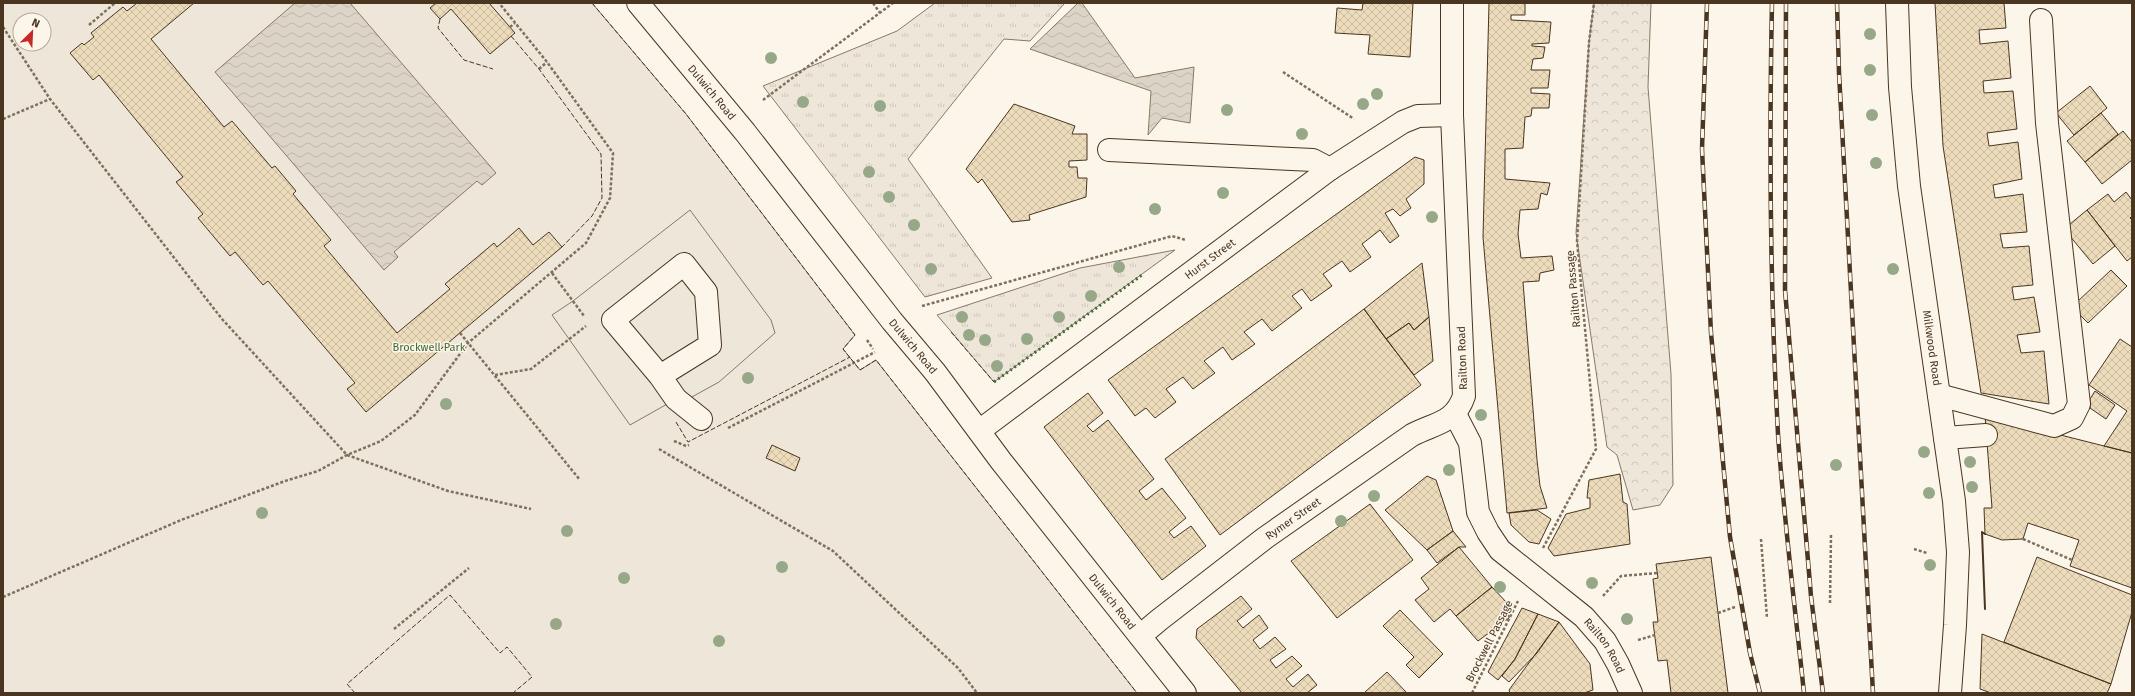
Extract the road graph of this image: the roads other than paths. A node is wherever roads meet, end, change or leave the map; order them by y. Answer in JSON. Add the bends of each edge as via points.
{"nodes":[{"id":1,"x":638,"y":3,"type":"edge"},
{"id":2,"x":1452,"y":3,"type":"edge"},
{"id":3,"x":1897,"y":3,"type":"edge"},
{"id":4,"x":2041,"y":20,"type":"dead end"},
{"id":5,"x":1452,"y":115,"type":"junction"},
{"id":6,"x":1109,"y":150,"type":"dead end"},
{"id":7,"x":1330,"y":169,"type":"junction"},
{"id":8,"x":660,"y":376,"type":"junction"},
{"id":9,"x":1939,"y":395,"type":"junction"},
{"id":10,"x":1455,"y":414,"type":"junction"},
{"id":11,"x":702,"y":419,"type":"dead end"},
{"id":12,"x":979,"y":431,"type":"junction"},
{"id":13,"x":1986,"y":435,"type":"dead end"},
{"id":14,"x":1945,"y":438,"type":"junction"},
{"id":15,"x":1140,"y":636,"type":"junction"},
{"id":16,"x":1185,"y":693,"type":"edge"},
{"id":17,"x":1631,"y":693,"type":"edge"},
{"id":18,"x":1950,"y":693,"type":"edge"}],
"edges":[{"from":1,"to":12,"type":"street","name":"Dulwich Road","via":[[745,132]]},
{"from":2,"to":5,"type":"street","name":"Railton Road"},
{"from":3,"to":9,"type":"street","name":"Milkwood Road","via":[[1900,87],[1909,186]]},
{"from":4,"to":9,"type":"street","via":[[2047,123],[2079,404],[2072,418],[2054,426]]},
{"from":5,"to":7,"type":"street","name":"Hurst Street","via":[[1418,116],[1403,122]]},
{"from":5,"to":10,"type":"street","name":"Railton Road","via":[[1464,396]]},
{"from":6,"to":7,"type":"street","via":[[1313,160]]},
{"from":7,"to":12,"type":"street","name":"Hurst Street"},
{"from":8,"to":8,"type":"street","via":[[710,345],[706,292],[684,264],[613,320]]},
{"from":8,"to":11,"type":"street","via":[[676,399]]},
{"from":9,"to":14,"type":"street","name":"Milkwood Road"},
{"from":10,"to":15,"type":"street","name":"Rymer Street","via":[[1412,435],[1265,538]]},
{"from":10,"to":17,"type":"street","name":"Railton Road","via":[[1470,443],[1478,512],[1492,538],[1500,550],[1584,617],[1605,641]]},
{"from":12,"to":15,"type":"street","name":"Dulwich Road"},
{"from":13,"to":14,"type":"street"},
{"from":14,"to":18,"type":"street","name":"Milkwood Road","via":[[1958,552]]},
{"from":15,"to":16,"type":"street","name":"Dulwich Road"}]}
